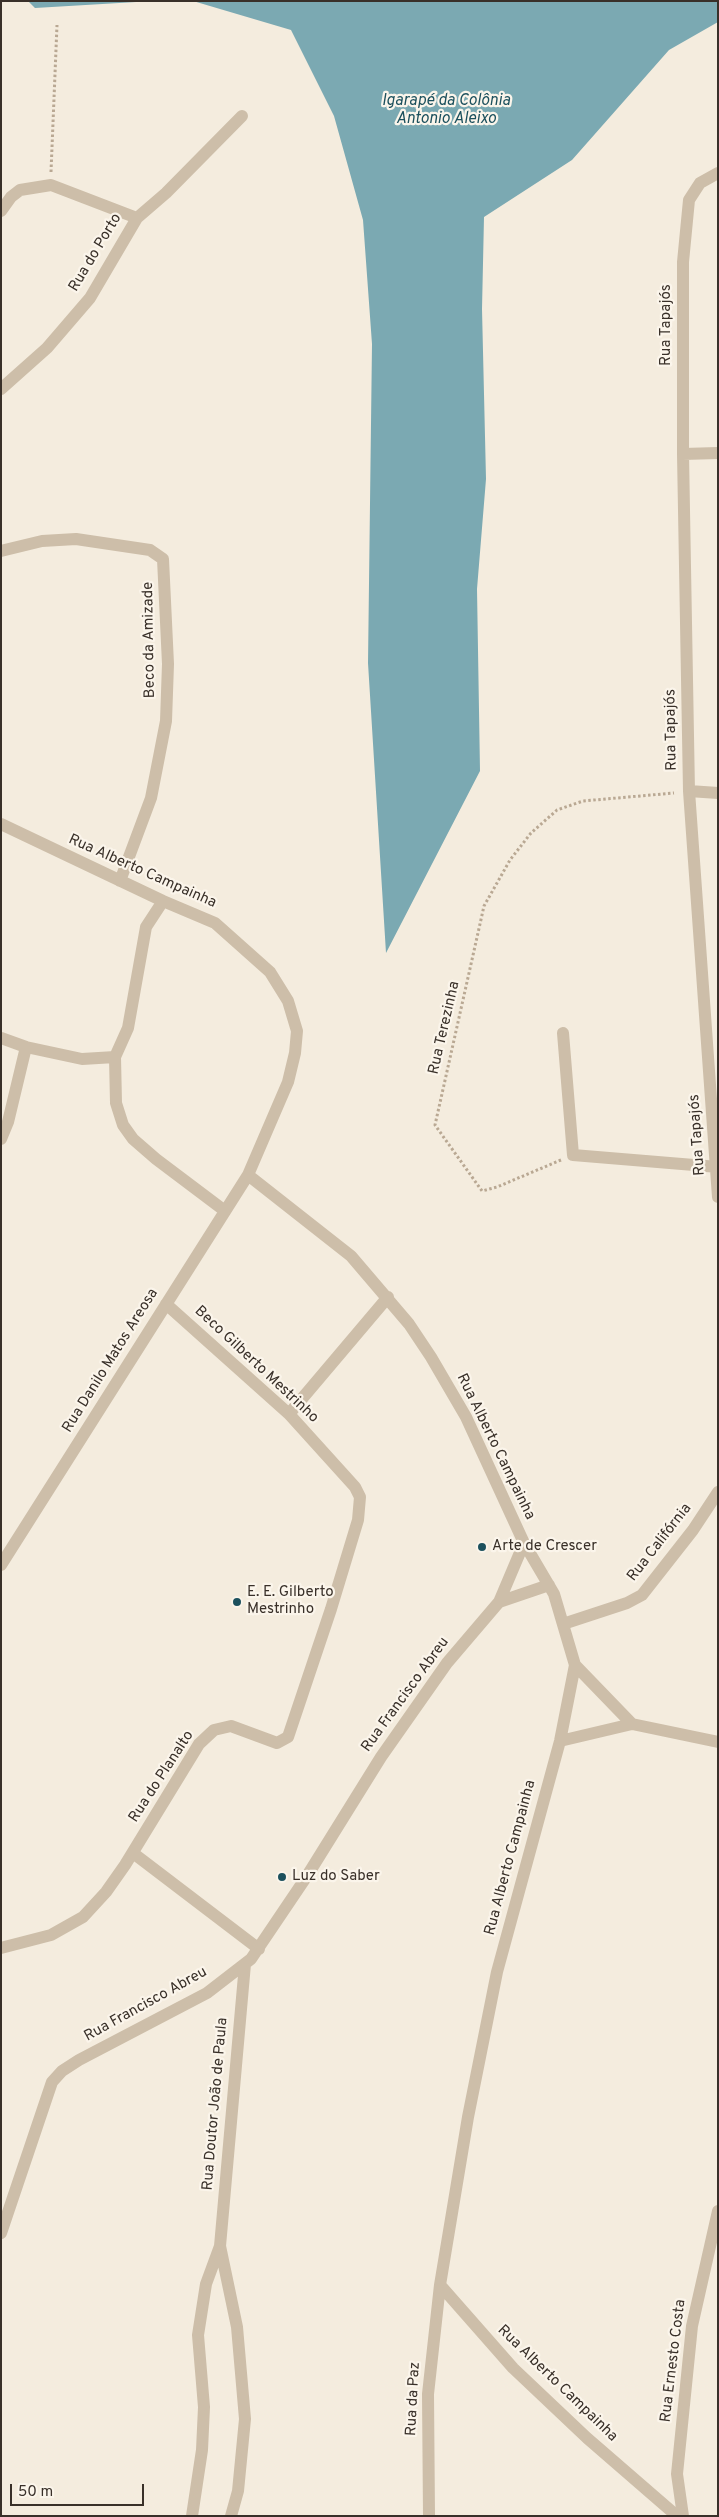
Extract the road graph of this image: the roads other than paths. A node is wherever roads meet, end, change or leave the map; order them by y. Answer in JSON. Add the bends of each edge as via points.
{"nodes":[{"id":1,"x":242,"y":116,"type":"dead end"},
{"id":2,"x":718,"y":173,"type":"edge"},
{"id":3,"x":1,"y":211,"type":"edge"},
{"id":4,"x":137,"y":218,"type":"junction"},
{"id":5,"x":1,"y":389,"type":"edge"},
{"id":6,"x":718,"y":453,"type":"edge"},
{"id":7,"x":683,"y":454,"type":"junction"},
{"id":8,"x":1,"y":551,"type":"edge"},
{"id":9,"x":689,"y":791,"type":"junction"},
{"id":10,"x":718,"y":793,"type":"edge"},
{"id":11,"x":1,"y":824,"type":"edge"},
{"id":12,"x":120,"y":881,"type":"junction"},
{"id":13,"x":163,"y":902,"type":"junction"},
{"id":14,"x":563,"y":1033,"type":"dead end"},
{"id":15,"x":1,"y":1038,"type":"edge"},
{"id":16,"x":26,"y":1047,"type":"junction"},
{"id":17,"x":115,"y":1057,"type":"junction"},
{"id":18,"x":1,"y":1139,"type":"edge"},
{"id":19,"x":717,"y":1167,"type":"edge"},
{"id":20,"x":248,"y":1175,"type":"junction"},
{"id":21,"x":718,"y":1197,"type":"edge"},
{"id":22,"x":225,"y":1212,"type":"junction"},
{"id":23,"x":388,"y":1297,"type":"junction"},
{"id":24,"x":166,"y":1304,"type":"junction"},
{"id":25,"x":289,"y":1414,"type":"junction"},
{"id":26,"x":718,"y":1492,"type":"edge"},
{"id":27,"x":360,"y":1497,"type":"joint"},
{"id":28,"x":524,"y":1544,"type":"junction"},
{"id":29,"x":1,"y":1565,"type":"edge"},
{"id":30,"x":549,"y":1585,"type":"junction"},
{"id":31,"x":499,"y":1602,"type":"junction"},
{"id":32,"x":563,"y":1624,"type":"junction"},
{"id":33,"x":575,"y":1665,"type":"junction"},
{"id":34,"x":632,"y":1724,"type":"junction"},
{"id":35,"x":560,"y":1741,"type":"junction"},
{"id":36,"x":718,"y":1742,"type":"edge"},
{"id":37,"x":133,"y":1853,"type":"junction"},
{"id":38,"x":1,"y":1948,"type":"edge"},
{"id":39,"x":259,"y":1949,"type":"junction"},
{"id":40,"x":245,"y":1964,"type":"junction"},
{"id":41,"x":718,"y":2211,"type":"edge"},
{"id":42,"x":1,"y":2233,"type":"edge"},
{"id":43,"x":220,"y":2246,"type":"junction"},
{"id":44,"x":440,"y":2285,"type":"junction"},
{"id":45,"x":192,"y":2516,"type":"edge"},
{"id":46,"x":231,"y":2516,"type":"edge"},
{"id":47,"x":429,"y":2516,"type":"edge"},
{"id":48,"x":676,"y":2516,"type":"edge"},
{"id":49,"x":683,"y":2516,"type":"edge"}],
"edges":[{"from":1,"to":4,"type":"street","name":"Rua do Porto"},
{"from":2,"to":7,"type":"street","name":"Rua Tapajós","via":[[700,183],[689,200],[683,262]]},
{"from":3,"to":4,"type":"street","via":[[20,190],[51,185]]},
{"from":4,"to":5,"type":"street","name":"Rua do Porto","via":[[90,298],[47,348]]},
{"from":6,"to":7,"type":"street"},
{"from":7,"to":9,"type":"street","name":"Rua Tapajós"},
{"from":8,"to":12,"type":"street","name":"Beco da Amizade","via":[[42,540],[76,539],[150,550],[163,559],[168,664],[166,721],[152,798]]},
{"from":9,"to":10,"type":"street"},
{"from":9,"to":19,"type":"street","name":"Rua Tapajós"},
{"from":11,"to":12,"type":"street","name":"Rua Alberto Campainha"},
{"from":12,"to":13,"type":"street","name":"Rua Alberto Campainha"},
{"from":13,"to":17,"type":"street","via":[[146,927],[128,1028]]},
{"from":13,"to":20,"type":"street","name":"Rua Alberto Campainha","via":[[215,924],[270,972],[288,1001],[297,1031],[295,1053],[288,1082]]},
{"from":14,"to":19,"type":"street","via":[[573,1155]]},
{"from":15,"to":16,"type":"street"},
{"from":16,"to":17,"type":"street","via":[[82,1059]]},
{"from":16,"to":18,"type":"street"},
{"from":17,"to":22,"type":"street","via":[[116,1103],[123,1125],[133,1139],[156,1159]]},
{"from":19,"to":21,"type":"street","name":"Rua Tapajós"},
{"from":20,"to":22,"type":"street","name":"Rua Danilo Matos Areosa"},
{"from":20,"to":23,"type":"street","name":"Rua Alberto Campainha","via":[[351,1256]]},
{"from":22,"to":24,"type":"street","name":"Rua Danilo Matos Areosa"},
{"from":23,"to":25,"type":"street"},
{"from":23,"to":28,"type":"street","name":"Rua Alberto Campainha","via":[[431,1357],[466,1417]]},
{"from":24,"to":25,"type":"street","name":"Beco Gilberto Mestrinho"},
{"from":24,"to":29,"type":"street","name":"Rua Danilo Matos Areosa"},
{"from":25,"to":27,"type":"street","name":"Beco Gilberto Mestrinho","via":[[355,1487]]},
{"from":26,"to":32,"type":"street","name":"Rua Califórnia","via":[[694,1530],[642,1595],[628,1603]]},
{"from":27,"to":37,"type":"street","name":"Rua do Planalto","via":[[358,1520],[288,1738],[277,1743],[231,1726],[214,1730],[199,1744]]},
{"from":28,"to":30,"type":"street","name":"Rua Alberto Campainha"},
{"from":28,"to":31,"type":"street","name":"Rua Francisco Abreu"},
{"from":30,"to":31,"type":"street"},
{"from":30,"to":32,"type":"street","name":"Rua Alberto Campainha"},
{"from":31,"to":39,"type":"street","name":"Rua Francisco Abreu","via":[[447,1663],[381,1757]]},
{"from":32,"to":33,"type":"street","name":"Rua Alberto Campainha"},
{"from":33,"to":34,"type":"street"},
{"from":33,"to":35,"type":"street","name":"Rua Alberto Campainha"},
{"from":34,"to":35,"type":"street"},
{"from":34,"to":36,"type":"street"},
{"from":35,"to":44,"type":"street","name":"Rua Alberto Campainha","via":[[497,1972],[468,2117]]},
{"from":37,"to":38,"type":"street","name":"Rua do Planalto","via":[[106,1892],[83,1917],[51,1935]]},
{"from":37,"to":39,"type":"street"},
{"from":39,"to":40,"type":"street","name":"Rua Francisco Abreu"},
{"from":40,"to":42,"type":"street","name":"Rua Francisco Abreu","via":[[207,1993],[79,2060],[52,2082]]},
{"from":40,"to":43,"type":"street","name":"Rua Doutor João de Paula"},
{"from":41,"to":49,"type":"street","name":"Rua Ernesto Costa","via":[[692,2326],[677,2474]]},
{"from":43,"to":45,"type":"street","name":"Rua Doutor João de Paula","via":[[206,2284],[198,2335],[204,2407]]},
{"from":43,"to":46,"type":"street","name":"Rua Doutor João de Paula","via":[[237,2327],[246,2419],[238,2491]]},
{"from":44,"to":47,"type":"street","name":"Rua da Paz","via":[[428,2394]]},
{"from":44,"to":48,"type":"street","name":"Rua Alberto Campainha","via":[[513,2368]]}]}
